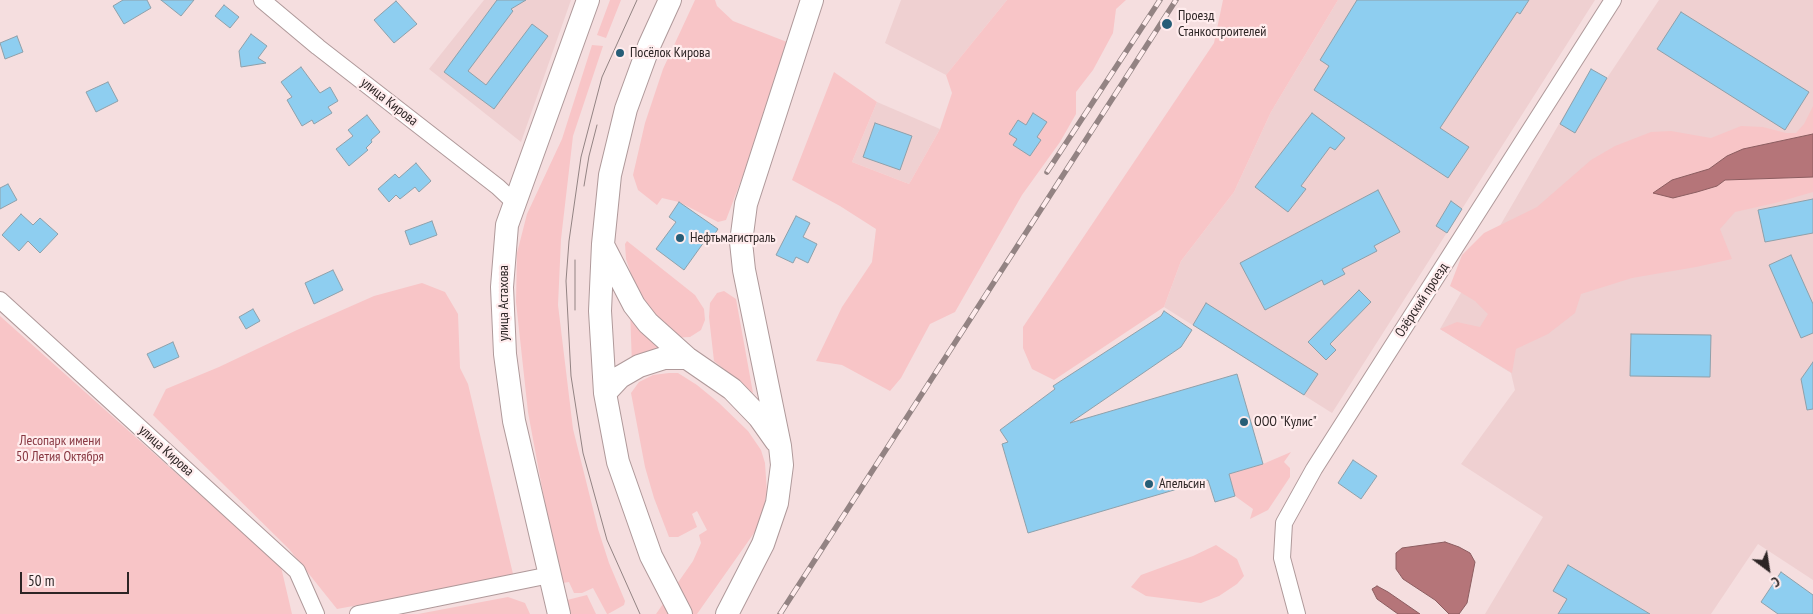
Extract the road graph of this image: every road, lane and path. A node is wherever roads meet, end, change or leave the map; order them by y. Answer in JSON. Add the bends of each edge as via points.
{"nodes":[{"id":1,"x":262,"y":0,"type":"edge"},
{"id":2,"x":588,"y":0,"type":"edge"},
{"id":3,"x":670,"y":0,"type":"edge"},
{"id":4,"x":812,"y":0,"type":"edge"},
{"id":5,"x":1613,"y":0,"type":"edge"},
{"id":6,"x":515,"y":203,"type":"junction"},
{"id":7,"x":603,"y":244,"type":"junction"},
{"id":8,"x":0,"y":300,"type":"edge"},
{"id":9,"x":686,"y":358,"type":"junction"},
{"id":10,"x":604,"y":393,"type":"junction"},
{"id":11,"x":780,"y":446,"type":"junction"},
{"id":12,"x":550,"y":575,"type":"junction"},
{"id":13,"x":316,"y":614,"type":"edge"},
{"id":14,"x":358,"y":614,"type":"edge"},
{"id":15,"x":559,"y":614,"type":"edge"},
{"id":16,"x":682,"y":614,"type":"edge"},
{"id":17,"x":727,"y":614,"type":"edge"},
{"id":18,"x":1297,"y":614,"type":"edge"}],
"edges":[{"from":1,"to":6,"type":"street","name":"улица Кирова"},
{"from":2,"to":6,"type":"main road","name":"улица Астахова"},
{"from":3,"to":7,"type":"main road","via":[[626,109],[610,175]]},
{"from":4,"to":11,"type":"main road","via":[[746,204],[741,242]]},
{"from":5,"to":18,"type":"street","name":"Озёрский проезд","via":[[1314,469],[1284,522],[1282,558]]},
{"from":6,"to":12,"type":"main road","name":"улица Астахова","via":[[508,225],[502,287],[505,354],[514,421]]},
{"from":7,"to":9,"type":"main road","via":[[634,305],[648,323]]},
{"from":7,"to":10,"type":"main road","via":[[600,311]]},
{"from":8,"to":13,"type":"street","name":"улица Кирова","via":[[297,571]]},
{"from":9,"to":10,"type":"main road","via":[[664,358],[639,366],[620,377]]},
{"from":9,"to":11,"type":"main road","via":[[732,389],[759,416]]},
{"from":10,"to":16,"type":"main road","via":[[618,462],[651,556]]},
{"from":11,"to":17,"type":"main road","via":[[782,465],[777,503],[763,544]]},
{"from":12,"to":14,"type":"street"},
{"from":12,"to":15,"type":"main road","name":"улица Астахова"}]}
